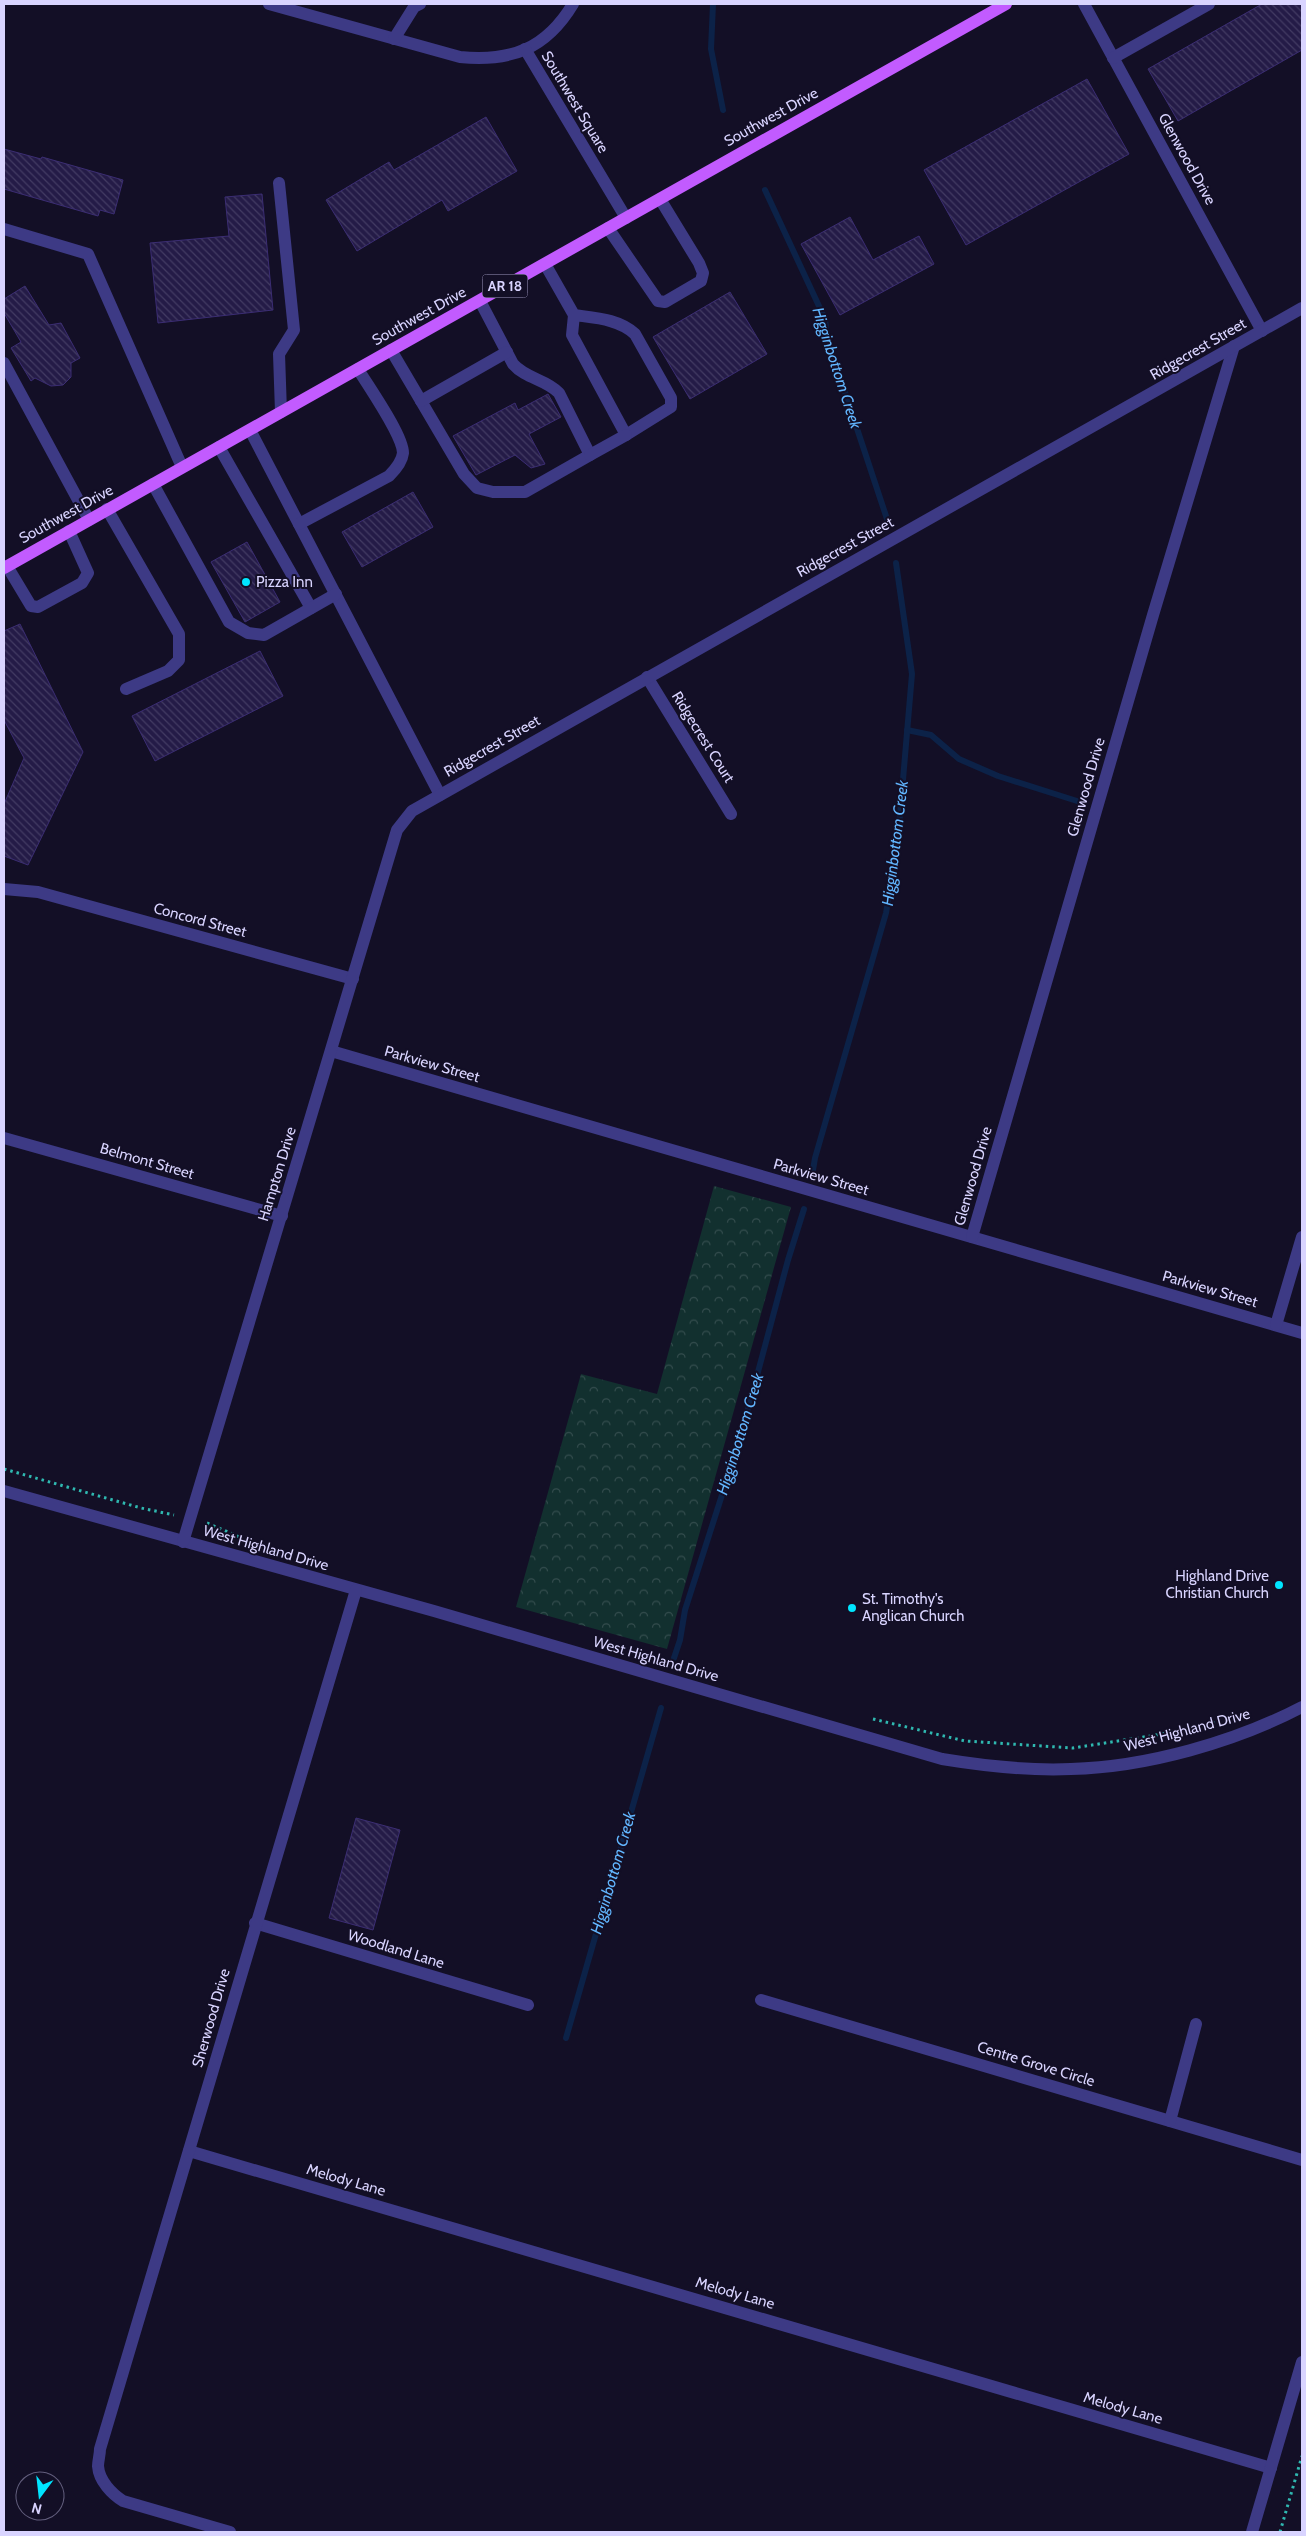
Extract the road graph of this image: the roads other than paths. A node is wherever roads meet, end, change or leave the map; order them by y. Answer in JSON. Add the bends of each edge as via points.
{"nodes":[{"id":1,"x":268,"y":4,"type":"edge"},
{"id":2,"x":420,"y":4,"type":"edge"},
{"id":3,"x":573,"y":4,"type":"edge"},
{"id":4,"x":1006,"y":4,"type":"edge"},
{"id":5,"x":1084,"y":4,"type":"edge"},
{"id":6,"x":1209,"y":4,"type":"edge"},
{"id":7,"x":394,"y":39,"type":"junction"},
{"id":8,"x":525,"y":49,"type":"junction"},
{"id":9,"x":1113,"y":58,"type":"junction"},
{"id":10,"x":279,"y":183,"type":"dead end"},
{"id":11,"x":660,"y":199,"type":"junction"},
{"id":12,"x":626,"y":218,"type":"junction"},
{"id":13,"x":608,"y":228,"type":"junction"},
{"id":14,"x":4,"y":230,"type":"edge"},
{"id":15,"x":545,"y":264,"type":"junction"},
{"id":16,"x":480,"y":301,"type":"junction"},
{"id":17,"x":1302,"y":308,"type":"edge"},
{"id":18,"x":574,"y":315,"type":"junction"},
{"id":19,"x":1262,"y":331,"type":"junction"},
{"id":20,"x":1234,"y":346,"type":"junction"},
{"id":21,"x":391,"y":350,"type":"junction"},
{"id":22,"x":507,"y":352,"type":"junction"},
{"id":23,"x":4,"y":363,"type":"edge"},
{"id":24,"x":358,"y":369,"type":"junction"},
{"id":25,"x":421,"y":402,"type":"junction"},
{"id":26,"x":281,"y":412,"type":"junction"},
{"id":27,"x":250,"y":430,"type":"junction"},
{"id":28,"x":626,"y":435,"type":"junction"},
{"id":29,"x":219,"y":447,"type":"junction"},
{"id":30,"x":590,"y":454,"type":"junction"},
{"id":31,"x":182,"y":467,"type":"junction"},
{"id":32,"x":152,"y":484,"type":"junction"},
{"id":33,"x":107,"y":509,"type":"junction"},
{"id":34,"x":89,"y":520,"type":"junction"},
{"id":35,"x":299,"y":524,"type":"junction"},
{"id":36,"x":69,"y":531,"type":"junction"},
{"id":37,"x":5,"y":567,"type":"edge"},
{"id":38,"x":336,"y":594,"type":"junction"},
{"id":39,"x":311,"y":608,"type":"junction"},
{"id":40,"x":647,"y":677,"type":"junction"},
{"id":41,"x":126,"y":689,"type":"dead end"},
{"id":42,"x":440,"y":794,"type":"junction"},
{"id":43,"x":731,"y":814,"type":"dead end"},
{"id":44,"x":405,"y":818,"type":"joint"},
{"id":45,"x":4,"y":889,"type":"edge"},
{"id":46,"x":353,"y":979,"type":"junction"},
{"id":47,"x":331,"y":1051,"type":"junction"},
{"id":48,"x":4,"y":1138,"type":"edge"},
{"id":49,"x":282,"y":1216,"type":"junction"},
{"id":50,"x":972,"y":1237,"type":"junction"},
{"id":51,"x":1302,"y":1237,"type":"edge"},
{"id":52,"x":1276,"y":1325,"type":"junction"},
{"id":53,"x":1302,"y":1332,"type":"edge"},
{"id":54,"x":4,"y":1491,"type":"edge"},
{"id":55,"x":183,"y":1542,"type":"junction"},
{"id":56,"x":356,"y":1590,"type":"junction"},
{"id":57,"x":1302,"y":1707,"type":"edge"},
{"id":58,"x":255,"y":1923,"type":"junction"},
{"id":59,"x":761,"y":2000,"type":"dead end"},
{"id":60,"x":528,"y":2005,"type":"dead end"},
{"id":61,"x":1196,"y":2024,"type":"dead end"},
{"id":62,"x":1170,"y":2121,"type":"junction"},
{"id":63,"x":189,"y":2152,"type":"junction"},
{"id":64,"x":1302,"y":2160,"type":"edge"},
{"id":65,"x":1302,"y":2362,"type":"edge"},
{"id":66,"x":1271,"y":2468,"type":"junction"},
{"id":67,"x":230,"y":2532,"type":"edge"},
{"id":68,"x":1252,"y":2532,"type":"edge"}],
"edges":[{"from":1,"to":7,"type":"street","name":"Southwest Square"},
{"from":2,"to":7,"type":"street","via":[[414,7]]},
{"from":3,"to":8,"type":"street","via":[[550,34]]},
{"from":4,"to":11,"type":"main road","name":"Southwest Drive","number":"AR 18"},
{"from":5,"to":9,"type":"street","name":"Glenwood Drive"},
{"from":6,"to":9,"type":"street"},
{"from":7,"to":8,"type":"street","name":"Southwest Square","via":[[460,57],[483,59],[500,58]]},
{"from":8,"to":12,"type":"street","name":"Southwest Square"},
{"from":9,"to":19,"type":"street","name":"Glenwood Drive"},
{"from":10,"to":26,"type":"street","via":[[294,330],[279,354]]},
{"from":11,"to":12,"type":"main road","name":"Southwest Drive","number":"AR 18"},
{"from":11,"to":13,"type":"street","via":[[704,273],[701,281],[665,302],[658,300]]},
{"from":12,"to":13,"type":"main road","name":"Southwest Drive","number":"AR 18"},
{"from":13,"to":15,"type":"main road","name":"Southwest Drive","number":"AR 18"},
{"from":14,"to":31,"type":"street","via":[[88,254]]},
{"from":15,"to":16,"type":"main road","name":"Southwest Drive","number":"AR 18"},
{"from":15,"to":18,"type":"street"},
{"from":16,"to":21,"type":"main road","name":"Southwest Drive","number":"AR 18"},
{"from":16,"to":22,"type":"street"},
{"from":17,"to":19,"type":"street","name":"Ridgecrest Street"},
{"from":18,"to":28,"type":"street","via":[[572,335]]},
{"from":18,"to":28,"type":"street","via":[[610,321],[628,328],[635,334],[672,398],[671,407]]},
{"from":19,"to":20,"type":"street","name":"Ridgecrest Street"},
{"from":20,"to":40,"type":"street","name":"Ridgecrest Street"},
{"from":20,"to":50,"type":"street","name":"Glenwood Drive"},
{"from":21,"to":24,"type":"main road","name":"Southwest Drive","number":"AR 18"},
{"from":21,"to":25,"type":"street"},
{"from":22,"to":25,"type":"street"},
{"from":22,"to":30,"type":"street","via":[[521,373],[552,385]]},
{"from":23,"to":34,"type":"street"},
{"from":24,"to":26,"type":"main road","name":"Southwest Drive","number":"AR 18"},
{"from":24,"to":35,"type":"street","via":[[398,437],[403,453],[398,467],[389,476]]},
{"from":25,"to":30,"type":"street","via":[[464,474],[477,488],[493,492],[525,492]]},
{"from":26,"to":27,"type":"main road","name":"Southwest Drive","number":"AR 18"},
{"from":27,"to":29,"type":"main road","name":"Southwest Drive","number":"AR 18"},
{"from":27,"to":35,"type":"street"},
{"from":28,"to":30,"type":"street"},
{"from":29,"to":31,"type":"main road","name":"Southwest Drive","number":"AR 18"},
{"from":29,"to":39,"type":"street"},
{"from":31,"to":32,"type":"main road","name":"Southwest Drive","number":"AR 18"},
{"from":32,"to":33,"type":"main road","name":"Southwest Drive","number":"AR 18"},
{"from":32,"to":39,"type":"street","via":[[229,622],[248,633],[264,635]]},
{"from":33,"to":34,"type":"main road","name":"Southwest Drive","number":"AR 18"},
{"from":33,"to":41,"type":"street","via":[[179,634],[181,646],[178,660],[168,671]]},
{"from":34,"to":36,"type":"main road","name":"Southwest Drive","number":"AR 18"},
{"from":35,"to":38,"type":"street"},
{"from":36,"to":37,"type":"main road","name":"Southwest Drive","number":"AR 18"},
{"from":36,"to":37,"type":"street","via":[[88,573],[82,583],[38,607],[31,606]]},
{"from":38,"to":39,"type":"street"},
{"from":38,"to":42,"type":"street"},
{"from":40,"to":42,"type":"street","name":"Ridgecrest Street"},
{"from":40,"to":43,"type":"street","name":"Ridgecrest Court"},
{"from":42,"to":44,"type":"street","name":"Ridgecrest Street"},
{"from":44,"to":46,"type":"street","name":"Hampton Drive","via":[[397,830]]},
{"from":45,"to":46,"type":"street","name":"Concord Street","via":[[38,892]]},
{"from":46,"to":47,"type":"street","name":"Hampton Drive"},
{"from":47,"to":49,"type":"street","name":"Hampton Drive"},
{"from":47,"to":50,"type":"street","name":"Parkview Street"},
{"from":48,"to":49,"type":"street","name":"Belmont Street"},
{"from":49,"to":55,"type":"street","name":"Hampton Drive"},
{"from":50,"to":52,"type":"street","name":"Parkview Street"},
{"from":51,"to":52,"type":"street"},
{"from":52,"to":53,"type":"street","name":"Parkview Street"},
{"from":54,"to":55,"type":"street","name":"West Highland Drive"},
{"from":55,"to":56,"type":"street","name":"West Highland Drive"},
{"from":56,"to":57,"type":"street","name":"West Highland Drive","via":[[942,1759],[991,1766],[1071,1769],[1150,1759],[1259,1727]]},
{"from":56,"to":58,"type":"street","name":"Sherwood Drive"},
{"from":58,"to":60,"type":"street","name":"Woodland Lane"},
{"from":58,"to":63,"type":"street","name":"Sherwood Drive"},
{"from":59,"to":62,"type":"street","name":"Centre Grove Circle"},
{"from":61,"to":62,"type":"street"},
{"from":62,"to":64,"type":"street","name":"Centre Grove Circle"},
{"from":63,"to":66,"type":"street","name":"Melody Lane"},
{"from":63,"to":67,"type":"street","name":"Sherwood Drive","via":[[100,2450],[98,2466],[106,2487],[124,2501]]},
{"from":65,"to":66,"type":"street"},
{"from":66,"to":68,"type":"street"}]}
